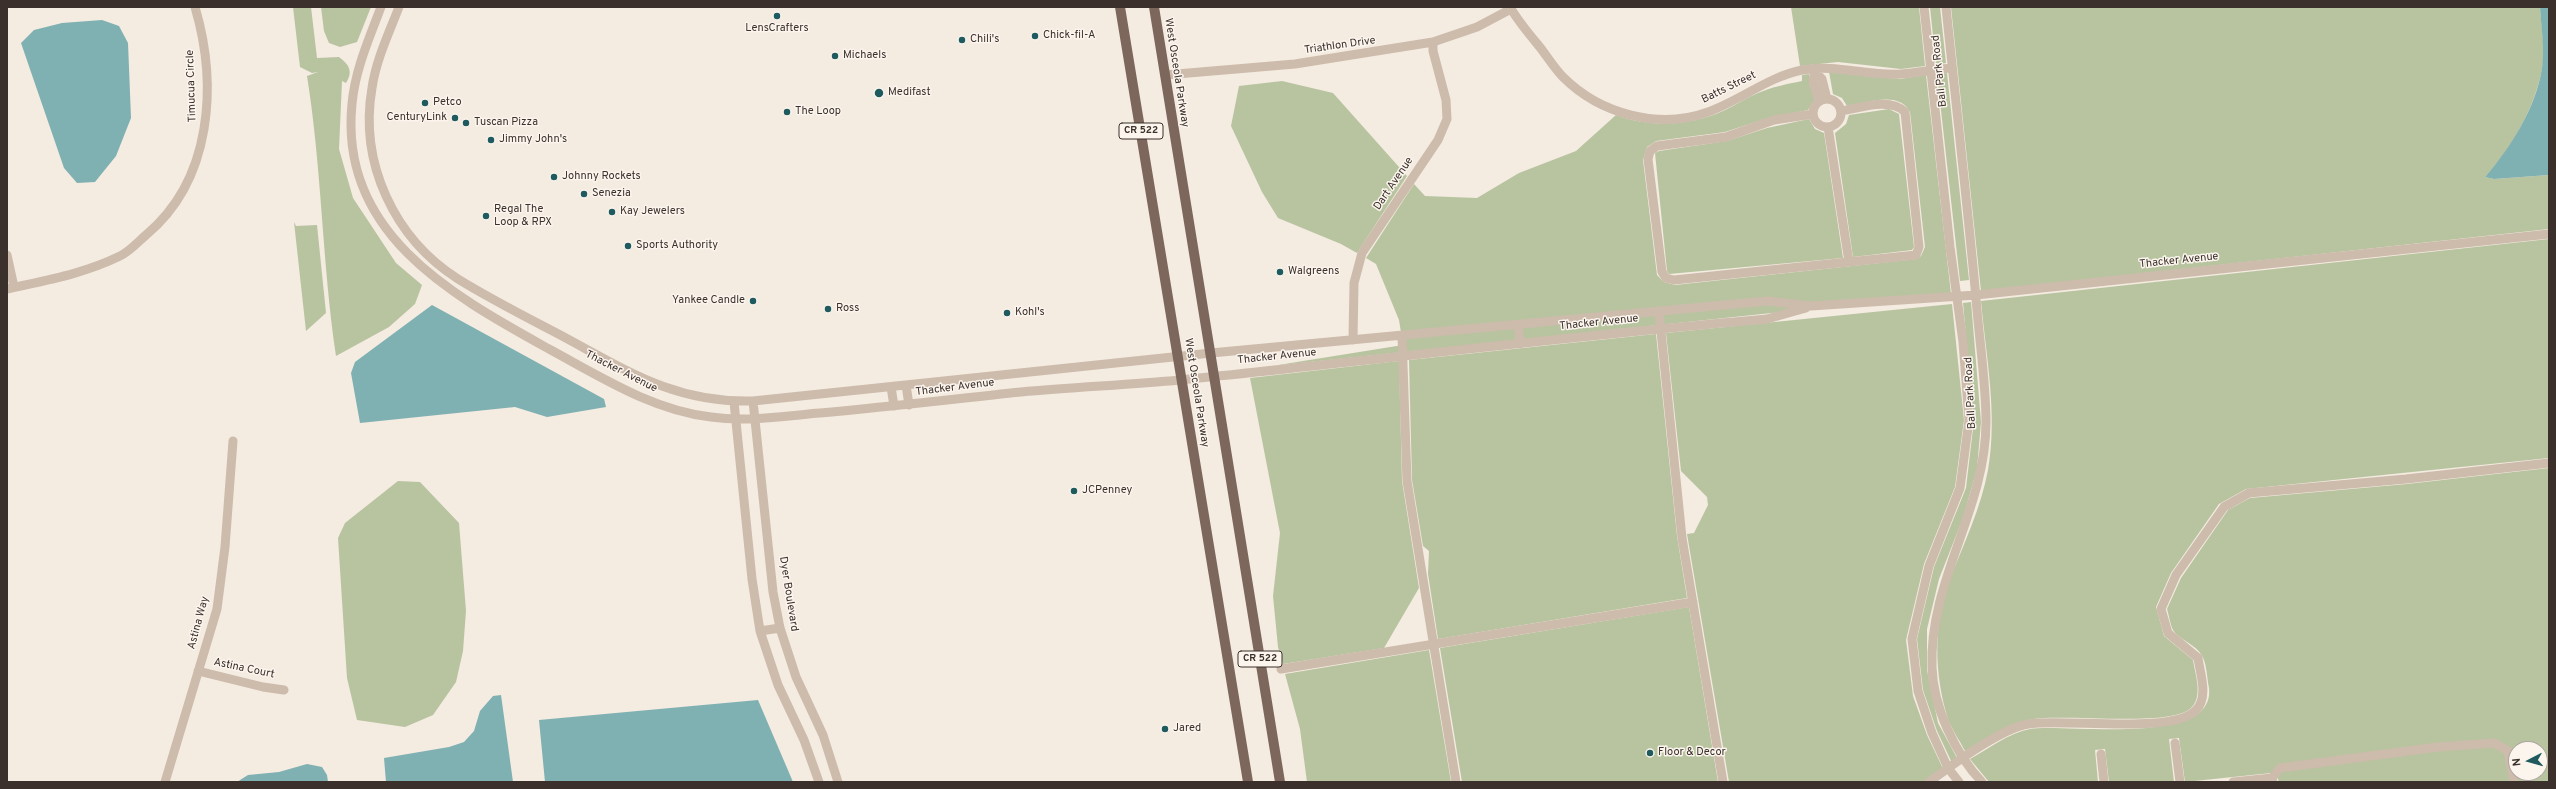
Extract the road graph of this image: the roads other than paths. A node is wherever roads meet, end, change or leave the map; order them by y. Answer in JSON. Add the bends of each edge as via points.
{"nodes":[{"id":1,"x":195,"y":7,"type":"edge"},
{"id":2,"x":381,"y":7,"type":"edge"},
{"id":3,"x":399,"y":7,"type":"edge"},
{"id":4,"x":1120,"y":7,"type":"edge"},
{"id":5,"x":1154,"y":7,"type":"edge"},
{"id":6,"x":1924,"y":7,"type":"edge"},
{"id":7,"x":1946,"y":7,"type":"edge"},
{"id":8,"x":1511,"y":8,"type":"edge"},
{"id":9,"x":1433,"y":42,"type":"junction"},
{"id":10,"x":364,"y":53,"type":"junction"},
{"id":11,"x":381,"y":53,"type":"junction"},
{"id":12,"x":1952,"y":68,"type":"junction"},
{"id":13,"x":1815,"y":70,"type":"junction"},
{"id":14,"x":1931,"y":70,"type":"junction"},
{"id":15,"x":1165,"y":75,"type":"junction"},
{"id":16,"x":1823,"y":100,"type":"junction"},
{"id":17,"x":1840,"y":111,"type":"junction"},
{"id":18,"x":1813,"y":114,"type":"junction"},
{"id":19,"x":1828,"y":127,"type":"junction"},
{"id":20,"x":2549,"y":234,"type":"edge"},
{"id":21,"x":7,"y":255,"type":"edge"},
{"id":22,"x":1849,"y":262,"type":"junction"},
{"id":23,"x":11,"y":288,"type":"edge"},
{"id":24,"x":1976,"y":295,"type":"junction"},
{"id":25,"x":1958,"y":296,"type":"junction"},
{"id":26,"x":1811,"y":306,"type":"junction"},
{"id":27,"x":1659,"y":312,"type":"junction"},
{"id":28,"x":1518,"y":325,"type":"junction"},
{"id":29,"x":1660,"y":328,"type":"junction"},
{"id":30,"x":1402,"y":336,"type":"junction"},
{"id":31,"x":1353,"y":340,"type":"junction"},
{"id":32,"x":1520,"y":344,"type":"junction"},
{"id":33,"x":1211,"y":353,"type":"junction"},
{"id":34,"x":1404,"y":356,"type":"junction"},
{"id":35,"x":1178,"y":357,"type":"junction"},
{"id":36,"x":606,"y":360,"type":"junction"},
{"id":37,"x":598,"y":376,"type":"junction"},
{"id":38,"x":1214,"y":376,"type":"junction"},
{"id":39,"x":1182,"y":379,"type":"junction"},
{"id":40,"x":906,"y":385,"type":"junction"},
{"id":41,"x":891,"y":387,"type":"junction"},
{"id":42,"x":753,"y":401,"type":"junction"},
{"id":43,"x":734,"y":402,"type":"junction"},
{"id":44,"x":909,"y":405,"type":"junction"},
{"id":45,"x":894,"y":406,"type":"junction"},
{"id":46,"x":735,"y":418,"type":"junction"},
{"id":47,"x":754,"y":418,"type":"junction"},
{"id":48,"x":233,"y":441,"type":"dead end"},
{"id":49,"x":2549,"y":463,"type":"edge"},
{"id":50,"x":1693,"y":602,"type":"junction"},
{"id":51,"x":780,"y":628,"type":"junction"},
{"id":52,"x":760,"y":631,"type":"junction"},
{"id":53,"x":1434,"y":644,"type":"junction"},
{"id":54,"x":1280,"y":670,"type":"dead end"},
{"id":55,"x":198,"y":671,"type":"junction"},
{"id":56,"x":284,"y":690,"type":"dead end"},
{"id":57,"x":2174,"y":743,"type":"dead end"},
{"id":58,"x":2101,"y":754,"type":"dead end"},
{"id":59,"x":1963,"y":758,"type":"junction"},
{"id":60,"x":1948,"y":768,"type":"junction"},
{"id":61,"x":2273,"y":780,"type":"edge"},
{"id":62,"x":165,"y":782,"type":"edge"},
{"id":63,"x":818,"y":782,"type":"edge"},
{"id":64,"x":838,"y":782,"type":"edge"},
{"id":65,"x":1248,"y":782,"type":"edge"},
{"id":66,"x":1280,"y":782,"type":"edge"},
{"id":67,"x":1456,"y":782,"type":"edge"},
{"id":68,"x":1723,"y":782,"type":"edge"},
{"id":69,"x":1929,"y":782,"type":"edge"},
{"id":70,"x":1959,"y":782,"type":"edge"},
{"id":71,"x":1982,"y":782,"type":"edge"},
{"id":72,"x":2104,"y":782,"type":"edge"},
{"id":73,"x":2180,"y":782,"type":"edge"},
{"id":74,"x":2233,"y":782,"type":"edge"},
{"id":75,"x":2514,"y":782,"type":"edge"}],
"edges":[{"from":1,"to":23,"type":"street","name":"Timucua Circle","via":[[200,24],[207,120],[200,157],[185,187],[161,223],[121,256],[68,277]]},
{"from":2,"to":10,"type":"street","name":"Thacker Avenue"},
{"from":3,"to":11,"type":"street","name":"Thacker Avenue"},
{"from":4,"to":35,"type":"main road","name":"West Osceola Parkway","number":"CR 522"},
{"from":5,"to":15,"type":"main road","name":"West Osceola Parkway","number":"CR 522"},
{"from":6,"to":14,"type":"street","name":"Ball Park Road"},
{"from":7,"to":12,"type":"street","name":"Ball Park Road"},
{"from":8,"to":9,"type":"street","name":"Triathlon Drive","via":[[1477,27]]},
{"from":8,"to":13,"type":"street","name":"Batts Street","via":[[1563,77],[1608,107],[1632,116],[1677,119],[1700,114],[1723,106],[1791,72]]},
{"from":9,"to":15,"type":"street","name":"Triathlon Drive","via":[[1295,64]]},
{"from":9,"to":31,"type":"street","name":"Dart Avenue","via":[[1446,100],[1446,119],[1438,140],[1362,253],[1354,283]]},
{"from":10,"to":11,"type":"street"},
{"from":10,"to":37,"type":"street","name":"Thacker Avenue","via":[[352,106],[352,135],[363,186],[378,218],[408,256],[446,286],[509,327]]},
{"from":11,"to":36,"type":"street","name":"Thacker Avenue","via":[[370,102],[371,155],[377,178],[390,206],[406,230],[457,278]]},
{"from":12,"to":14,"type":"street","name":"Batts Street"},
{"from":12,"to":24,"type":"street","name":"Ball Park Road"},
{"from":13,"to":14,"type":"street","name":"Batts Street","via":[[1838,67],[1901,74]]},
{"from":13,"to":16,"type":"street","via":[[1813,81]]},
{"from":14,"to":25,"type":"street","name":"Ball Park Road"},
{"from":15,"to":33,"type":"main road","name":"West Osceola Parkway","number":"CR 522"},
{"from":16,"to":17,"type":"street","via":[[1835,101]]},
{"from":16,"to":18,"type":"street"},
{"from":17,"to":19,"type":"street","via":[[1836,123]]},
{"from":17,"to":22,"type":"street","via":[[1889,104],[1905,112],[1919,247],[1916,254]]},
{"from":18,"to":19,"type":"street","via":[[1818,124]]},
{"from":18,"to":22,"type":"street","via":[[1774,120],[1726,136],[1657,146],[1650,151],[1648,159],[1662,272],[1666,278],[1674,280]]},
{"from":19,"to":22,"type":"street"},
{"from":20,"to":24,"type":"street","name":"Thacker Avenue"},
{"from":21,"to":23,"type":"street"},
{"from":24,"to":25,"type":"street","name":"Thacker Avenue"},
{"from":24,"to":59,"type":"street","name":"Ball Park Road","via":[[1986,422],[1982,470],[1968,519],[1944,580],[1932,630],[1932,669],[1943,722]]},
{"from":25,"to":26,"type":"street","name":"Thacker Avenue"},
{"from":25,"to":60,"type":"street","name":"Ball Park Road","via":[[1969,420],[1960,488],[1929,566],[1912,639],[1918,691],[1932,733]]},
{"from":26,"to":27,"type":"street","name":"Thacker Avenue","via":[[1767,301]]},
{"from":26,"to":29,"type":"street","name":"Thacker Avenue","via":[[1767,319]]},
{"from":27,"to":28,"type":"street","name":"Thacker Avenue"},
{"from":27,"to":29,"type":"street"},
{"from":28,"to":30,"type":"street","name":"Thacker Avenue"},
{"from":28,"to":32,"type":"street"},
{"from":29,"to":32,"type":"street","name":"Thacker Avenue"},
{"from":29,"to":50,"type":"street","via":[[1682,538]]},
{"from":30,"to":31,"type":"street","name":"Thacker Avenue"},
{"from":30,"to":34,"type":"street"},
{"from":31,"to":33,"type":"street","name":"Thacker Avenue"},
{"from":32,"to":34,"type":"street","name":"Thacker Avenue"},
{"from":33,"to":35,"type":"street","name":"Thacker Avenue"},
{"from":33,"to":38,"type":"main road","name":"West Osceola Parkway","number":"CR 522"},
{"from":34,"to":38,"type":"street","name":"Thacker Avenue"},
{"from":34,"to":53,"type":"street","via":[[1407,481]]},
{"from":35,"to":39,"type":"main road","name":"West Osceola Parkway","number":"CR 522"},
{"from":35,"to":40,"type":"street","name":"Thacker Avenue"},
{"from":36,"to":37,"type":"street"},
{"from":36,"to":43,"type":"street","name":"Thacker Avenue","via":[[657,386],[693,397]]},
{"from":37,"to":46,"type":"street","name":"Thacker Avenue","via":[[645,400],[716,418]]},
{"from":38,"to":39,"type":"street","name":"Thacker Avenue"},
{"from":38,"to":66,"type":"main road","name":"West Osceola Parkway","number":"CR 522"},
{"from":39,"to":44,"type":"street","name":"Thacker Avenue","via":[[1023,392]]},
{"from":39,"to":65,"type":"main road","name":"West Osceola Parkway","number":"CR 522"},
{"from":40,"to":41,"type":"street","name":"Thacker Avenue"},
{"from":40,"to":44,"type":"street"},
{"from":41,"to":42,"type":"street","name":"Thacker Avenue"},
{"from":41,"to":45,"type":"street"},
{"from":42,"to":43,"type":"street","name":"Thacker Avenue"},
{"from":42,"to":47,"type":"street","name":"Dyer Boulevard"},
{"from":43,"to":46,"type":"street"},
{"from":44,"to":45,"type":"street","name":"Thacker Avenue"},
{"from":45,"to":47,"type":"street","name":"Thacker Avenue"},
{"from":46,"to":47,"type":"street","name":"Thacker Avenue"},
{"from":46,"to":52,"type":"street"},
{"from":47,"to":51,"type":"street","name":"Dyer Boulevard","via":[[773,592]]},
{"from":48,"to":55,"type":"street","name":"Astina Way","via":[[218,609]]},
{"from":49,"to":59,"type":"street","via":[[2249,493],[2224,507],[2176,576],[2161,609],[2168,633],[2198,658],[2204,691],[2197,710],[2183,718],[2128,725],[2057,722],[2027,724]]},
{"from":50,"to":53,"type":"street"},
{"from":50,"to":68,"type":"street"},
{"from":51,"to":52,"type":"street"},
{"from":51,"to":64,"type":"street","name":"Dyer Boulevard","via":[[796,677],[823,735]]},
{"from":52,"to":63,"type":"street","via":[[778,685],[804,740]]},
{"from":53,"to":54,"type":"street"},
{"from":53,"to":67,"type":"street"},
{"from":55,"to":56,"type":"street","name":"Astina Court"},
{"from":55,"to":62,"type":"street","name":"Astina Way"},
{"from":57,"to":73,"type":"street"},
{"from":58,"to":72,"type":"street"},
{"from":59,"to":60,"type":"street"},
{"from":59,"to":71,"type":"street","name":"Ball Park Road"},
{"from":60,"to":69,"type":"street"},
{"from":60,"to":70,"type":"street","name":"Ball Park Road"},
{"from":61,"to":74,"type":"street"},
{"from":61,"to":75,"type":"street","via":[[2280,768],[2438,747],[2494,743],[2508,751]]}]}
